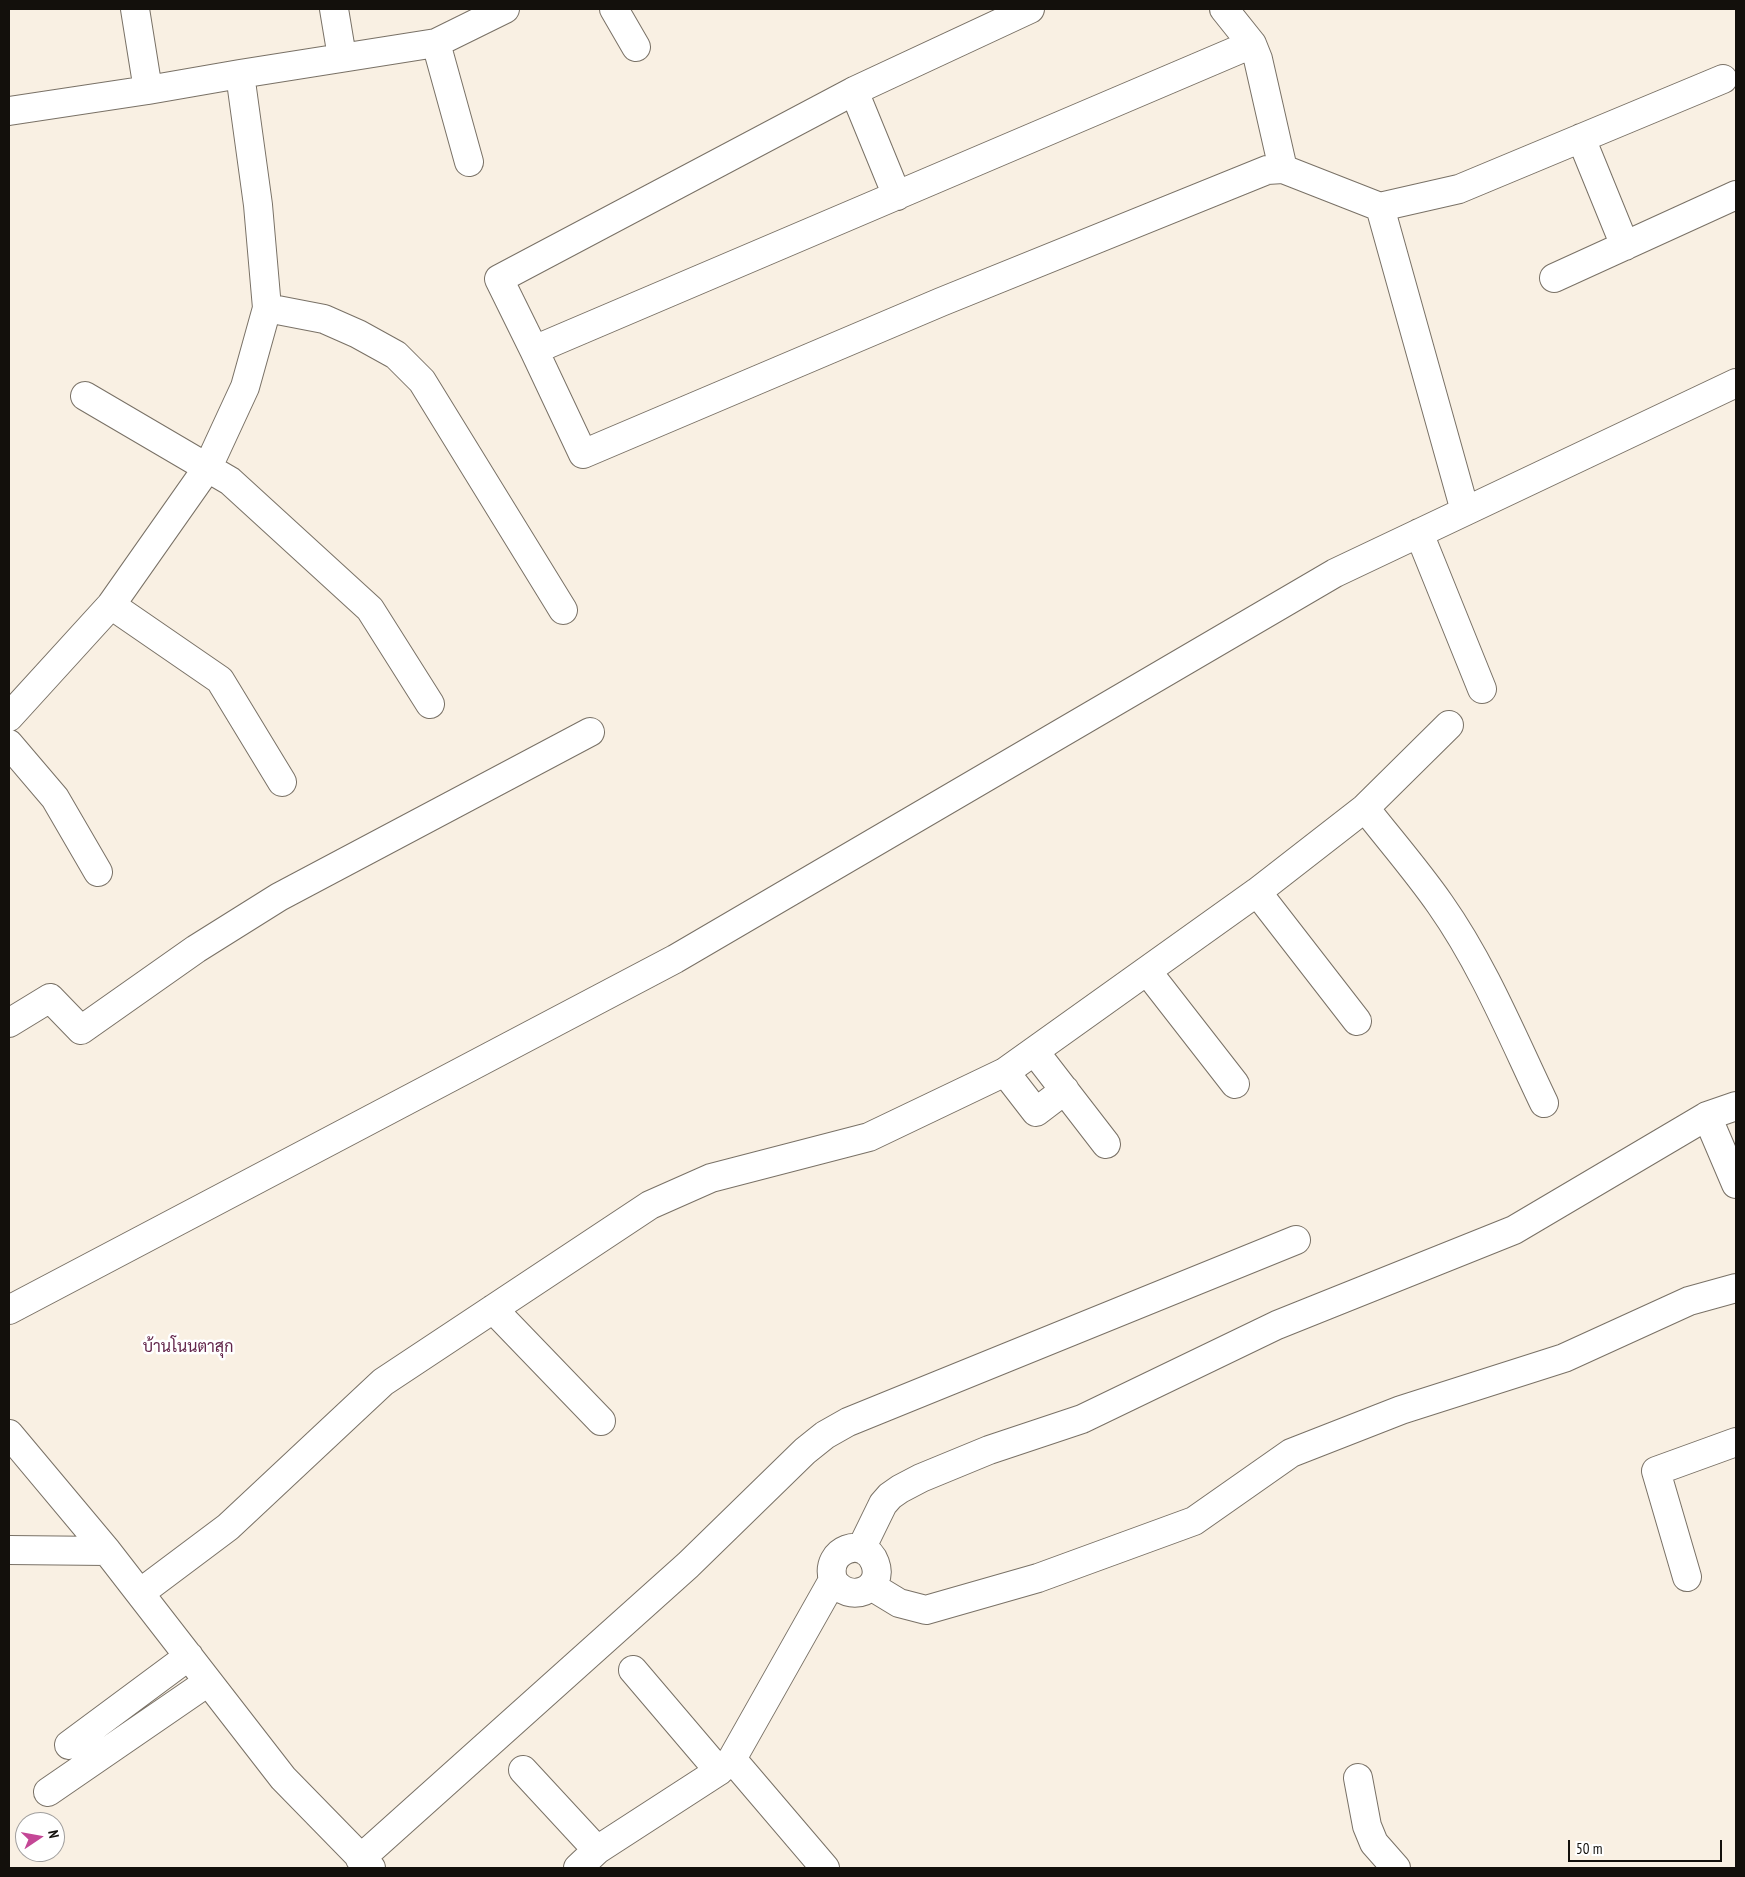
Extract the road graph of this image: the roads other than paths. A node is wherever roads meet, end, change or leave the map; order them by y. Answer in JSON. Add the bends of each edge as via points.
{"nodes":[{"id":1,"x":135,"y":9,"type":"edge"},
{"id":2,"x":334,"y":9,"type":"edge"},
{"id":3,"x":505,"y":9,"type":"edge"},
{"id":4,"x":614,"y":9,"type":"edge"},
{"id":5,"x":1030,"y":9,"type":"edge"},
{"id":6,"x":1224,"y":9,"type":"edge"},
{"id":7,"x":436,"y":43,"type":"junction"},
{"id":8,"x":1252,"y":44,"type":"junction"},
{"id":9,"x":636,"y":47,"type":"dead end"},
{"id":10,"x":342,"y":57,"type":"junction"},
{"id":11,"x":240,"y":74,"type":"junction"},
{"id":12,"x":1723,"y":79,"type":"dead end"},
{"id":13,"x":148,"y":90,"type":"junction"},
{"id":14,"x":854,"y":92,"type":"junction"},
{"id":15,"x":9,"y":111,"type":"edge"},
{"id":16,"x":1581,"y":138,"type":"junction"},
{"id":17,"x":469,"y":162,"type":"dead end"},
{"id":18,"x":1283,"y":169,"type":"junction"},
{"id":19,"x":1736,"y":195,"type":"edge"},
{"id":20,"x":897,"y":196,"type":"junction"},
{"id":21,"x":1380,"y":207,"type":"junction"},
{"id":22,"x":1625,"y":246,"type":"junction"},
{"id":23,"x":1554,"y":278,"type":"dead end"},
{"id":24,"x":267,"y":308,"type":"junction"},
{"id":25,"x":534,"y":350,"type":"junction"},
{"id":26,"x":1736,"y":383,"type":"edge"},
{"id":27,"x":85,"y":396,"type":"dead end"},
{"id":28,"x":208,"y":468,"type":"junction"},
{"id":29,"x":1465,"y":512,"type":"junction"},
{"id":30,"x":1419,"y":533,"type":"junction"},
{"id":31,"x":111,"y":605,"type":"junction"},
{"id":32,"x":563,"y":610,"type":"dead end"},
{"id":33,"x":1482,"y":690,"type":"dead end"},
{"id":34,"x":430,"y":704,"type":"dead end"},
{"id":35,"x":9,"y":718,"type":"edge"},
{"id":36,"x":1449,"y":725,"type":"dead end"},
{"id":37,"x":590,"y":732,"type":"dead end"},
{"id":38,"x":9,"y":744,"type":"edge"},
{"id":39,"x":282,"y":782,"type":"dead end"},
{"id":40,"x":1365,"y":808,"type":"junction"},
{"id":41,"x":98,"y":872,"type":"dead end"},
{"id":42,"x":1257,"y":892,"type":"junction"},
{"id":43,"x":1147,"y":971,"type":"junction"},
{"id":44,"x":1358,"y":1021,"type":"dead end"},
{"id":45,"x":9,"y":1022,"type":"edge"},
{"id":46,"x":1035,"y":1052,"type":"junction"},
{"id":47,"x":1005,"y":1072,"type":"junction"},
{"id":48,"x":1235,"y":1084,"type":"dead end"},
{"id":49,"x":1065,"y":1090,"type":"junction"},
{"id":50,"x":1544,"y":1103,"type":"dead end"},
{"id":51,"x":1736,"y":1106,"type":"edge"},
{"id":52,"x":1707,"y":1116,"type":"junction"},
{"id":53,"x":1106,"y":1144,"type":"dead end"},
{"id":54,"x":1736,"y":1184,"type":"edge"},
{"id":55,"x":1296,"y":1240,"type":"dead end"},
{"id":56,"x":1736,"y":1288,"type":"edge"},
{"id":57,"x":493,"y":1309,"type":"junction"},
{"id":58,"x":9,"y":1310,"type":"edge"},
{"id":59,"x":601,"y":1422,"type":"dead end"},
{"id":60,"x":9,"y":1434,"type":"edge"},
{"id":61,"x":1736,"y":1442,"type":"edge"},
{"id":62,"x":861,"y":1549,"type":"junction"},
{"id":63,"x":9,"y":1550,"type":"edge"},
{"id":64,"x":107,"y":1551,"type":"junction"},
{"id":65,"x":1687,"y":1577,"type":"dead end"},
{"id":66,"x":833,"y":1580,"type":"junction"},
{"id":67,"x":871,"y":1586,"type":"junction"},
{"id":68,"x":140,"y":1593,"type":"junction"},
{"id":69,"x":189,"y":1656,"type":"junction"},
{"id":70,"x":634,"y":1670,"type":"dead end"},
{"id":71,"x":208,"y":1682,"type":"junction"},
{"id":72,"x":69,"y":1745,"type":"dead end"},
{"id":73,"x":725,"y":1765,"type":"junction"},
{"id":74,"x":523,"y":1770,"type":"dead end"},
{"id":75,"x":1358,"y":1778,"type":"dead end"},
{"id":76,"x":48,"y":1792,"type":"dead end"},
{"id":77,"x":587,"y":1859,"type":"edge"},
{"id":78,"x":366,"y":1863,"type":"edge"},
{"id":79,"x":825,"y":1868,"type":"edge"},
{"id":80,"x":1396,"y":1868,"type":"edge"}],
"edges":[{"from":1,"to":13,"type":"street"},
{"from":2,"to":10,"type":"street"},
{"from":3,"to":7,"type":"street"},
{"from":4,"to":9,"type":"street"},
{"from":5,"to":14,"type":"street"},
{"from":6,"to":8,"type":"street"},
{"from":7,"to":10,"type":"street"},
{"from":7,"to":17,"type":"street"},
{"from":8,"to":18,"type":"street"},
{"from":8,"to":20,"type":"street"},
{"from":10,"to":11,"type":"street"},
{"from":11,"to":13,"type":"street"},
{"from":11,"to":24,"type":"street","via":[[258,205]]},
{"from":12,"to":16,"type":"street"},
{"from":13,"to":15,"type":"street"},
{"from":14,"to":20,"type":"street"},
{"from":14,"to":25,"type":"street","via":[[499,279]]},
{"from":16,"to":21,"type":"street","via":[[1460,189]]},
{"from":16,"to":22,"type":"street"},
{"from":18,"to":21,"type":"street"},
{"from":18,"to":25,"type":"street","via":[[1267,170],[950,298],[583,454]]},
{"from":19,"to":22,"type":"street"},
{"from":20,"to":25,"type":"street"},
{"from":21,"to":29,"type":"street"},
{"from":22,"to":23,"type":"street"},
{"from":24,"to":28,"type":"street","via":[[245,387]]},
{"from":24,"to":32,"type":"street","via":[[324,318],[358,334],[396,355],[422,381]]},
{"from":26,"to":29,"type":"street"},
{"from":27,"to":28,"type":"street"},
{"from":28,"to":31,"type":"street"},
{"from":28,"to":34,"type":"street","via":[[230,481],[370,608]]},
{"from":29,"to":30,"type":"street"},
{"from":30,"to":33,"type":"street"},
{"from":30,"to":58,"type":"street","via":[[1335,573],[676,960]]},
{"from":31,"to":35,"type":"street"},
{"from":31,"to":39,"type":"street","via":[[220,680]]},
{"from":36,"to":40,"type":"street"},
{"from":37,"to":45,"type":"street","via":[[279,897],[196,949],[80,1030],[50,998]]},
{"from":38,"to":41,"type":"street","via":[[54,798]]},
{"from":40,"to":42,"type":"street"},
{"from":40,"to":50,"type":"street","via":[[1440,904],[1459,934],[1478,966]]},
{"from":42,"to":43,"type":"street"},
{"from":42,"to":44,"type":"street"},
{"from":43,"to":46,"type":"street"},
{"from":43,"to":48,"type":"street"},
{"from":46,"to":47,"type":"street"},
{"from":46,"to":49,"type":"street"},
{"from":47,"to":49,"type":"street","via":[[1036,1112]]},
{"from":47,"to":57,"type":"street","via":[[869,1137],[711,1178],[650,1205]]},
{"from":49,"to":53,"type":"street"},
{"from":51,"to":52,"type":"street"},
{"from":52,"to":54,"type":"street"},
{"from":52,"to":62,"type":"street","via":[[1514,1230],[1277,1325],[1082,1419],[989,1450],[921,1478],[900,1489],[883,1504]]},
{"from":55,"to":78,"type":"street","via":[[848,1422],[824,1436]]},
{"from":56,"to":67,"type":"street","via":[[1690,1301],[1564,1358],[1401,1410],[1292,1453],[1194,1521],[1038,1578],[926,1610],[899,1603]]},
{"from":57,"to":59,"type":"street"},
{"from":57,"to":68,"type":"street","via":[[383,1382],[228,1526]]},
{"from":60,"to":64,"type":"street"},
{"from":61,"to":65,"type":"street","via":[[1656,1471]]},
{"from":62,"to":66,"type":"street","via":[[846,1549],[835,1558],[831,1573]]},
{"from":62,"to":67,"type":"street","via":[[868,1552],[876,1565],[877,1572]]},
{"from":63,"to":64,"type":"street"},
{"from":64,"to":68,"type":"street"},
{"from":66,"to":67,"type":"street","via":[[850,1593],[865,1591]]},
{"from":66,"to":73,"type":"street"},
{"from":68,"to":69,"type":"street"},
{"from":69,"to":71,"type":"street"},
{"from":69,"to":72,"type":"street"},
{"from":70,"to":73,"type":"street"},
{"from":71,"to":76,"type":"street"},
{"from":71,"to":78,"type":"street","via":[[283,1778]]},
{"from":73,"to":77,"type":"street"},
{"from":73,"to":79,"type":"street"},
{"from":74,"to":77,"type":"street"},
{"from":75,"to":80,"type":"street","via":[[1367,1826],[1374,1843]]}]}
